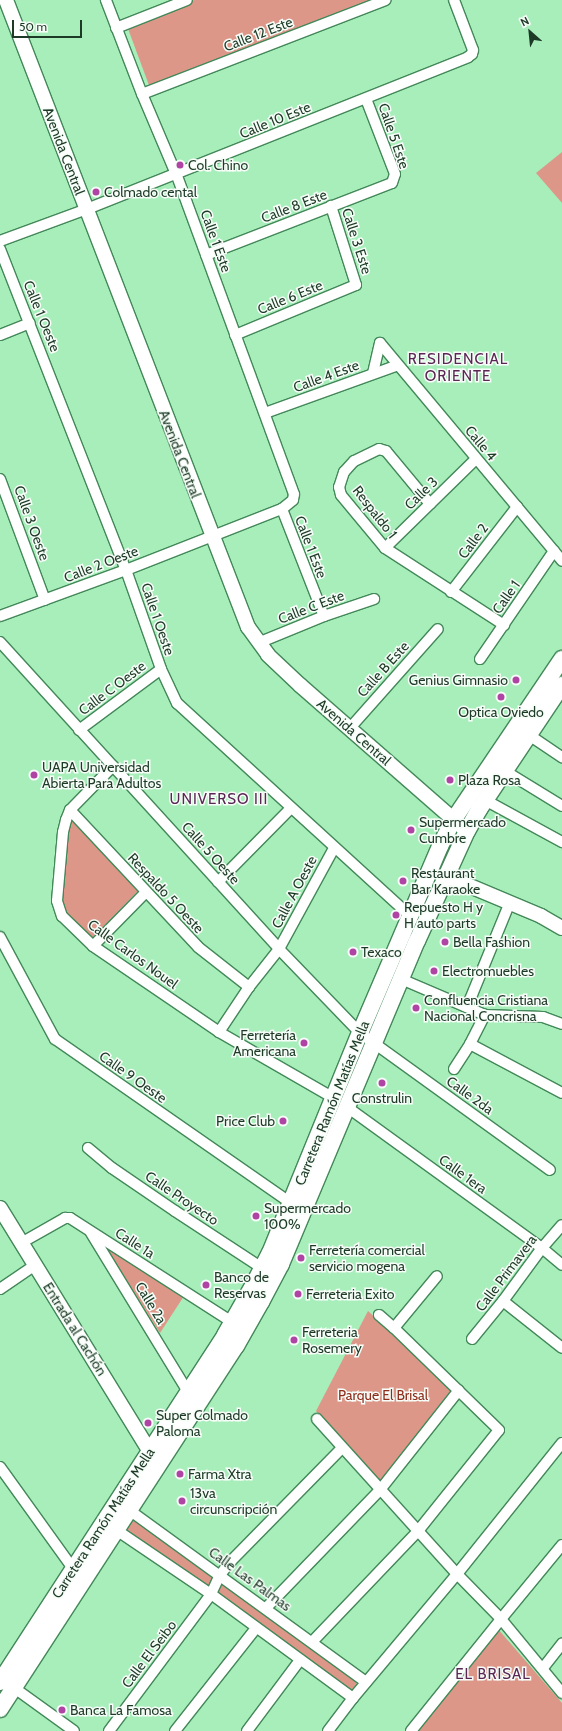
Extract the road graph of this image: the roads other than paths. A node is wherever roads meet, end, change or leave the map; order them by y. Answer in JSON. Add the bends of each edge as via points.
{"nodes":[{"id":1,"x":6,"y":0,"type":"edge"},
{"id":2,"x":106,"y":0,"type":"edge"},
{"id":3,"x":187,"y":0,"type":"edge"},
{"id":4,"x":385,"y":0,"type":"edge"},
{"id":5,"x":454,"y":0,"type":"edge"},
{"id":6,"x":116,"y":28,"type":"junction"},
{"id":7,"x":142,"y":94,"type":"junction"},
{"id":8,"x":366,"y":99,"type":"junction"},
{"id":9,"x":176,"y":174,"type":"junction"},
{"id":10,"x":392,"y":183,"type":"joint"},
{"id":11,"x":331,"y":206,"type":"junction"},
{"id":12,"x":87,"y":209,"type":"junction"},
{"id":13,"x":0,"y":241,"type":"edge"},
{"id":14,"x":0,"y":249,"type":"edge"},
{"id":15,"x":206,"y":255,"type":"junction"},
{"id":16,"x":356,"y":285,"type":"joint"},
{"id":17,"x":30,"y":323,"type":"junction"},
{"id":18,"x":0,"y":335,"type":"edge"},
{"id":19,"x":235,"y":335,"type":"junction"},
{"id":20,"x":398,"y":365,"type":"junction"},
{"id":21,"x":372,"y":373,"type":"junction"},
{"id":22,"x":265,"y":413,"type":"junction"},
{"id":23,"x":476,"y":459,"type":"junction"},
{"id":24,"x":0,"y":479,"type":"edge"},
{"id":25,"x":430,"y":504,"type":"junction"},
{"id":26,"x":517,"y":506,"type":"junction"},
{"id":27,"x":282,"y":509,"type":"junction"},
{"id":28,"x":212,"y":537,"type":"junction"},
{"id":29,"x":384,"y":548,"type":"junction"},
{"id":30,"x":554,"y":552,"type":"junction"},
{"id":31,"x":562,"y":561,"type":"edge"},
{"id":32,"x":126,"y":570,"type":"junction"},
{"id":33,"x":451,"y":592,"type":"junction"},
{"id":34,"x":374,"y":599,"type":"dead end"},
{"id":35,"x":45,"y":600,"type":"junction"},
{"id":36,"x":0,"y":616,"type":"edge"},
{"id":37,"x":324,"y":616,"type":"junction"},
{"id":38,"x":504,"y":625,"type":"junction"},
{"id":39,"x":438,"y":629,"type":"dead end"},
{"id":40,"x":0,"y":642,"type":"edge"},
{"id":41,"x":258,"y":643,"type":"junction"},
{"id":42,"x":480,"y":659,"type":"dead end"},
{"id":43,"x":562,"y":659,"type":"edge"},
{"id":44,"x":161,"y":669,"type":"junction"},
{"id":45,"x":562,"y":685,"type":"edge"},
{"id":46,"x":350,"y":728,"type":"junction"},
{"id":47,"x":79,"y":730,"type":"junction"},
{"id":48,"x":529,"y":735,"type":"junction"},
{"id":49,"x":562,"y":757,"type":"edge"},
{"id":50,"x":113,"y":766,"type":"junction"},
{"id":51,"x":505,"y":771,"type":"junction"},
{"id":52,"x":485,"y":800,"type":"junction"},
{"id":53,"x":562,"y":806,"type":"edge"},
{"id":54,"x":291,"y":808,"type":"junction"},
{"id":55,"x":70,"y":810,"type":"junction"},
{"id":56,"x":454,"y":819,"type":"junction"},
{"id":57,"x":467,"y":831,"type":"junction"},
{"id":58,"x":562,"y":842,"type":"edge"},
{"id":59,"x":334,"y":848,"type":"junction"},
{"id":60,"x":446,"y":876,"type":"junction"},
{"id":61,"x":218,"y":882,"type":"junction"},
{"id":62,"x":146,"y":892,"type":"junction"},
{"id":63,"x":510,"y":902,"type":"junction"},
{"id":64,"x":410,"y":916,"type":"junction"},
{"id":65,"x":562,"y":928,"type":"edge"},
{"id":66,"x":0,"y":937,"type":"edge"},
{"id":67,"x":93,"y":946,"type":"junction"},
{"id":68,"x":279,"y":949,"type":"junction"},
{"id":69,"x":401,"y":979,"type":"junction"},
{"id":70,"x":249,"y":987,"type":"junction"},
{"id":71,"x":467,"y":1007,"type":"junction"},
{"id":72,"x":485,"y":1015,"type":"junction"},
{"id":73,"x":562,"y":1024,"type":"edge"},
{"id":74,"x":219,"y":1032,"type":"junction"},
{"id":75,"x":360,"y":1033,"type":"junction"},
{"id":76,"x":374,"y":1043,"type":"junction"},
{"id":77,"x":470,"y":1044,"type":"junction"},
{"id":78,"x":454,"y":1068,"type":"dead end"},
{"id":79,"x":562,"y":1093,"type":"edge"},
{"id":80,"x":341,"y":1102,"type":"junction"},
{"id":81,"x":88,"y":1148,"type":"dead end"},
{"id":82,"x":550,"y":1170,"type":"dead end"},
{"id":83,"x":291,"y":1203,"type":"junction"},
{"id":84,"x":0,"y":1208,"type":"edge"},
{"id":85,"x":562,"y":1225,"type":"edge"},
{"id":86,"x":90,"y":1230,"type":"junction"},
{"id":87,"x":21,"y":1243,"type":"junction"},
{"id":88,"x":542,"y":1248,"type":"junction"},
{"id":89,"x":35,"y":1265,"type":"junction"},
{"id":90,"x":562,"y":1265,"type":"edge"},
{"id":91,"x":262,"y":1268,"type":"junction"},
{"id":92,"x":437,"y":1276,"type":"dead end"},
{"id":93,"x":0,"y":1289,"type":"edge"},
{"id":94,"x":503,"y":1301,"type":"junction"},
{"id":95,"x":379,"y":1316,"type":"dead end"},
{"id":96,"x":232,"y":1322,"type":"junction"},
{"id":97,"x":394,"y":1328,"type":"junction"},
{"id":98,"x":472,"y":1339,"type":"dead end"},
{"id":99,"x":562,"y":1348,"type":"edge"},
{"id":100,"x":459,"y":1390,"type":"junction"},
{"id":101,"x":188,"y":1392,"type":"junction"},
{"id":102,"x":317,"y":1419,"type":"dead end"},
{"id":103,"x":562,"y":1443,"type":"edge"},
{"id":104,"x":342,"y":1448,"type":"junction"},
{"id":105,"x":149,"y":1450,"type":"junction"},
{"id":106,"x":162,"y":1460,"type":"junction"},
{"id":107,"x":0,"y":1467,"type":"edge"},
{"id":108,"x":380,"y":1490,"type":"junction"},
{"id":109,"x":116,"y":1501,"type":"junction"},
{"id":110,"x":129,"y":1510,"type":"junction"},
{"id":111,"x":103,"y":1521,"type":"junction"},
{"id":112,"x":117,"y":1530,"type":"junction"},
{"id":113,"x":418,"y":1531,"type":"junction"},
{"id":114,"x":562,"y":1545,"type":"edge"},
{"id":115,"x":74,"y":1570,"type":"junction"},
{"id":116,"x":457,"y":1574,"type":"junction"},
{"id":117,"x":220,"y":1575,"type":"junction"},
{"id":118,"x":211,"y":1594,"type":"junction"},
{"id":119,"x":266,"y":1608,"type":"junction"},
{"id":120,"x":501,"y":1619,"type":"junction"},
{"id":121,"x":256,"y":1628,"type":"junction"},
{"id":122,"x":312,"y":1642,"type":"junction"},
{"id":123,"x":562,"y":1644,"type":"edge"},
{"id":124,"x":300,"y":1660,"type":"junction"},
{"id":125,"x":543,"y":1668,"type":"junction"},
{"id":126,"x":4,"y":1681,"type":"edge"},
{"id":127,"x":366,"y":1682,"type":"junction"},
{"id":128,"x":562,"y":1692,"type":"edge"},
{"id":129,"x":353,"y":1698,"type":"junction"},
{"id":130,"x":0,"y":1709,"type":"edge"},
{"id":131,"x":74,"y":1731,"type":"edge"},
{"id":132,"x":108,"y":1731,"type":"edge"},
{"id":133,"x":175,"y":1731,"type":"edge"},
{"id":134,"x":247,"y":1731,"type":"edge"},
{"id":135,"x":328,"y":1731,"type":"edge"},
{"id":136,"x":411,"y":1731,"type":"edge"}],
"edges":[{"from":1,"to":12,"type":"main road","name":"Avenida Central"},
{"from":2,"to":6,"type":"street","name":"Calle 1 Este"},
{"from":3,"to":6,"type":"street"},
{"from":4,"to":7,"type":"street","name":"Calle 12 Este"},
{"from":5,"to":8,"type":"street","name":"Calle 10 Este","via":[[473,50],[472,54]]},
{"from":6,"to":7,"type":"street","name":"Calle 1 Este"},
{"from":7,"to":9,"type":"street","name":"Calle 1 Este"},
{"from":8,"to":9,"type":"street","name":"Calle 10 Este"},
{"from":8,"to":10,"type":"street","name":"Calle 5 Este","via":[[395,174]]},
{"from":9,"to":12,"type":"street","name":"Calle 10 Este"},
{"from":9,"to":15,"type":"street","name":"Calle 1 Este"},
{"from":10,"to":11,"type":"street","name":"Calle 8 Este"},
{"from":11,"to":15,"type":"street","name":"Calle 8 Este"},
{"from":11,"to":16,"type":"street","name":"Calle 3 Este"},
{"from":12,"to":13,"type":"street","name":"Calle 10 Este"},
{"from":12,"to":28,"type":"main road","name":"Avenida Central"},
{"from":14,"to":17,"type":"street","name":"Calle 1 Oeste"},
{"from":15,"to":19,"type":"street","name":"Calle 1 Este"},
{"from":16,"to":19,"type":"street","name":"Calle 6 Este"},
{"from":17,"to":18,"type":"street"},
{"from":17,"to":32,"type":"street","name":"Calle 1 Oeste"},
{"from":19,"to":22,"type":"street","name":"Calle 1 Este"},
{"from":20,"to":21,"type":"street","name":"Calle 4 Este"},
{"from":20,"to":21,"type":"street","name":"Calle 4","via":[[380,343]]},
{"from":20,"to":23,"type":"street","name":"Calle 4"},
{"from":21,"to":22,"type":"street","name":"Calle 4 Este"},
{"from":22,"to":27,"type":"street","name":"Calle 1 Este","via":[[294,494],[293,500]]},
{"from":23,"to":25,"type":"street","name":"Calle 3"},
{"from":23,"to":26,"type":"street","name":"Calle 4"},
{"from":24,"to":35,"type":"street","name":"Calle 3 Oeste"},
{"from":25,"to":29,"type":"street","name":"Calle 3"},
{"from":25,"to":29,"type":"street","name":"Respaldo 1","via":[[386,451],[379,449],[354,461],[344,472],[339,487],[341,494]]},
{"from":26,"to":30,"type":"street","name":"Calle 4"},
{"from":26,"to":33,"type":"street","name":"Calle 2"},
{"from":27,"to":28,"type":"street","name":"Calle 2 Oeste"},
{"from":27,"to":37,"type":"street","name":"Calle 1 Este"},
{"from":28,"to":32,"type":"street","name":"Calle 2 Oeste"},
{"from":28,"to":41,"type":"main road","name":"Avenida Central","via":[[240,612]]},
{"from":29,"to":33,"type":"street","name":"Respaldo 1"},
{"from":30,"to":31,"type":"street","name":"Calle 4"},
{"from":30,"to":38,"type":"street","name":"Calle 1"},
{"from":32,"to":35,"type":"street","name":"Calle 2 Oeste"},
{"from":32,"to":44,"type":"street","name":"Calle 1 Oeste"},
{"from":33,"to":38,"type":"street","name":"Respaldo 1"},
{"from":34,"to":37,"type":"street","name":"Calle C Este"},
{"from":35,"to":36,"type":"street","name":"Calle 2 Oeste"},
{"from":37,"to":41,"type":"street","name":"Calle C Este"},
{"from":38,"to":42,"type":"street","name":"Calle 1"},
{"from":39,"to":46,"type":"street","name":"Calle B Este"},
{"from":40,"to":47,"type":"street","name":"Calle 5 Oeste"},
{"from":41,"to":46,"type":"main road","name":"Avenida Central","via":[[301,686]]},
{"from":43,"to":56,"type":"main road","name":"Carretera Ramón Matías Mella"},
{"from":44,"to":47,"type":"street","name":"Calle C Oeste"},
{"from":44,"to":54,"type":"street","name":"Calle 1 Oeste","via":[[171,692],[184,710]]},
{"from":45,"to":48,"type":"main road","name":"Carretera Ramón Matías Mella"},
{"from":46,"to":56,"type":"main road","name":"Avenida Central"},
{"from":47,"to":50,"type":"street","name":"Calle 5 Oeste"},
{"from":48,"to":49,"type":"street"},
{"from":48,"to":51,"type":"main road","name":"Carretera Ramón Matías Mella"},
{"from":50,"to":55,"type":"street","name":"Calle Carlos Nouel"},
{"from":50,"to":61,"type":"street","name":"Calle 5 Oeste"},
{"from":51,"to":52,"type":"main road","name":"Carretera Ramón Matías Mella"},
{"from":51,"to":53,"type":"street"},
{"from":52,"to":57,"type":"main road","name":"Carretera Ramón Matías Mella"},
{"from":52,"to":58,"type":"street"},
{"from":54,"to":59,"type":"street","name":"Calle 1 Oeste"},
{"from":54,"to":61,"type":"street"},
{"from":55,"to":62,"type":"street","name":"Respaldo 5 Oeste"},
{"from":55,"to":67,"type":"street","name":"Calle Carlos Nouel","via":[[63,832],[58,908],[67,921]]},
{"from":56,"to":57,"type":"main road","name":"Avenida Central"},
{"from":56,"to":64,"type":"main road","name":"Carretera Ramón Matías Mella"},
{"from":57,"to":60,"type":"main road","name":"Carretera Ramón Matías Mella"},
{"from":59,"to":64,"type":"street","name":"Calle 1 Oeste"},
{"from":59,"to":68,"type":"street","name":"Calle A Oeste"},
{"from":60,"to":63,"type":"main road"},
{"from":60,"to":69,"type":"main road","name":"Carretera Ramón Matías Mella"},
{"from":61,"to":68,"type":"street","name":"Calle 5 Oeste"},
{"from":62,"to":67,"type":"street"},
{"from":62,"to":70,"type":"street","name":"Respaldo 5 Oeste","via":[[198,947]]},
{"from":63,"to":65,"type":"main road"},
{"from":63,"to":71,"type":"street"},
{"from":64,"to":75,"type":"main road","name":"Carretera Ramón Matías Mella"},
{"from":66,"to":83,"type":"street","name":"Calle 9 Oeste","via":[[55,1039]]},
{"from":67,"to":74,"type":"street","name":"Calle Carlos Nouel"},
{"from":68,"to":70,"type":"street","name":"Calle A Oeste"},
{"from":68,"to":75,"type":"street","name":"Calle 5 Oeste"},
{"from":69,"to":71,"type":"street"},
{"from":69,"to":76,"type":"main road","name":"Carretera Ramón Matías Mella"},
{"from":70,"to":74,"type":"street","name":"Calle A Oeste"},
{"from":71,"to":72,"type":"street"},
{"from":72,"to":73,"type":"street","via":[[543,1018]]},
{"from":72,"to":77,"type":"street"},
{"from":74,"to":80,"type":"street","name":"Calle Carlos Nouel"},
{"from":75,"to":76,"type":"street","name":"Calle 5 Oeste"},
{"from":75,"to":80,"type":"main road","name":"Carretera Ramón Matías Mella"},
{"from":76,"to":80,"type":"main road","name":"Carretera Ramón Matías Mella"},
{"from":76,"to":82,"type":"street","name":"Calle 2da"},
{"from":77,"to":78,"type":"street"},
{"from":77,"to":79,"type":"street"},
{"from":80,"to":83,"type":"main road","name":"Carretera Ramón Matías Mella"},
{"from":80,"to":88,"type":"street","name":"Calle 1era"},
{"from":80,"to":106,"type":"main road","name":"Carretera Ramón Matías Mella","via":[[281,1264],[236,1346]]},
{"from":81,"to":91,"type":"street","name":"Calle Proyecto","via":[[112,1168]]},
{"from":83,"to":91,"type":"main road","name":"Carretera Ramón Matías Mella"},
{"from":84,"to":87,"type":"main road","name":"Entrada al Cachón"},
{"from":85,"to":88,"type":"street","name":"Calle Primavera"},
{"from":86,"to":87,"type":"street","name":"Calle 1a","via":[[70,1218],[65,1218]]},
{"from":86,"to":96,"type":"street","name":"Calle 1a"},
{"from":86,"to":101,"type":"street","name":"Calle 2a"},
{"from":87,"to":89,"type":"main road","name":"Entrada al Cachón"},
{"from":88,"to":90,"type":"street","name":"Calle 1era"},
{"from":88,"to":94,"type":"street","name":"Calle Primavera"},
{"from":89,"to":93,"type":"street"},
{"from":89,"to":105,"type":"main road","name":"Entrada al Cachón"},
{"from":91,"to":96,"type":"main road","name":"Carretera Ramón Matías Mella"},
{"from":92,"to":97,"type":"street"},
{"from":94,"to":98,"type":"street","name":"Calle Primavera"},
{"from":94,"to":99,"type":"street"},
{"from":95,"to":97,"type":"street"},
{"from":96,"to":101,"type":"main road","name":"Carretera Ramón Matías Mella"},
{"from":97,"to":100,"type":"street"},
{"from":100,"to":108,"type":"street"},
{"from":100,"to":113,"type":"street","via":[[499,1430]]},
{"from":101,"to":105,"type":"main road","name":"Carretera Ramón Matías Mella"},
{"from":102,"to":104,"type":"street"},
{"from":103,"to":116,"type":"street"},
{"from":104,"to":108,"type":"street"},
{"from":104,"to":117,"type":"street","name":"Calle El Seibo"},
{"from":105,"to":106,"type":"main road"},
{"from":105,"to":109,"type":"main road","name":"Carretera Ramón Matías Mella"},
{"from":106,"to":110,"type":"main road","name":"Carretera Ramón Matías Mella"},
{"from":107,"to":115,"type":"street"},
{"from":108,"to":113,"type":"street"},
{"from":108,"to":119,"type":"street"},
{"from":109,"to":110,"type":"street","name":"Calle Las Palmas"},
{"from":109,"to":111,"type":"main road","name":"Carretera Ramón Matías Mella"},
{"from":110,"to":112,"type":"main road","name":"Carretera Ramón Matías Mella"},
{"from":110,"to":117,"type":"street","name":"Calle Las Palmas"},
{"from":111,"to":112,"type":"street"},
{"from":111,"to":115,"type":"main road","name":"Carretera Ramón Matías Mella"},
{"from":112,"to":118,"type":"street"},
{"from":112,"to":126,"type":"main road","name":"Carretera Ramón Matías Mella"},
{"from":113,"to":116,"type":"street"},
{"from":113,"to":122,"type":"street"},
{"from":114,"to":120,"type":"street"},
{"from":115,"to":126,"type":"main road","name":"Carretera Ramón Matías Mella"},
{"from":116,"to":120,"type":"street"},
{"from":116,"to":127,"type":"street"},
{"from":117,"to":118,"type":"street","name":"Calle El Seibo"},
{"from":117,"to":119,"type":"street","name":"Calle Las Palmas"},
{"from":118,"to":121,"type":"street"},
{"from":118,"to":132,"type":"street","name":"Calle El Seibo"},
{"from":119,"to":122,"type":"street","name":"Calle Las Palmas"},
{"from":120,"to":125,"type":"street"},
{"from":120,"to":136,"type":"street"},
{"from":121,"to":124,"type":"street"},
{"from":121,"to":133,"type":"street"},
{"from":122,"to":127,"type":"street","name":"Calle Las Palmas"},
{"from":123,"to":125,"type":"street"},
{"from":124,"to":129,"type":"street"},
{"from":124,"to":134,"type":"street"},
{"from":125,"to":128,"type":"street"},
{"from":126,"to":130,"type":"main road","name":"Carretera Ramón Matías Mella"},
{"from":126,"to":131,"type":"street"},
{"from":127,"to":129,"type":"street"},
{"from":129,"to":135,"type":"street"}]}
